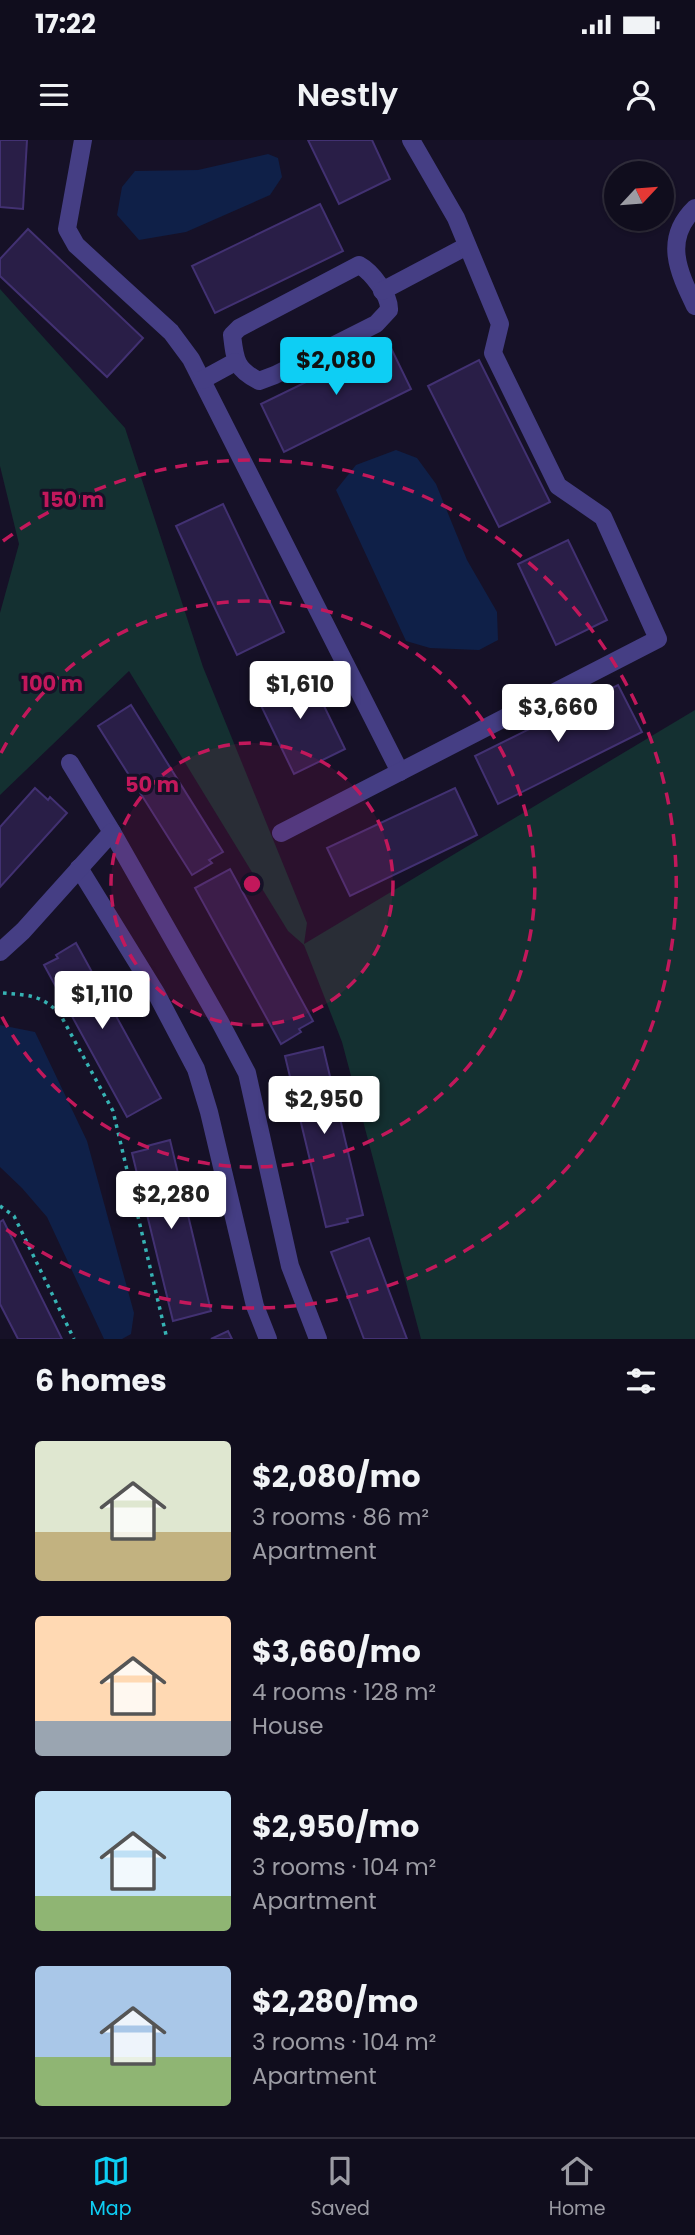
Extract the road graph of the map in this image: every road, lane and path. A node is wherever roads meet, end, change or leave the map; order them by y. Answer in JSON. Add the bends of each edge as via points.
{"nodes":[{"id":1,"x":83,"y":140,"type":"edge"},
{"id":2,"x":411,"y":140,"type":"edge"},
{"id":3,"x":695,"y":208,"type":"edge"},
{"id":4,"x":467,"y":246,"type":"junction"},
{"id":5,"x":382,"y":290,"type":"junction"},
{"id":6,"x":695,"y":306,"type":"edge"},
{"id":7,"x":235,"y":362,"type":"junction"},
{"id":8,"x":202,"y":380,"type":"junction"},
{"id":9,"x":70,"y":763,"type":"dead end"},
{"id":10,"x":400,"y":772,"type":"junction"},
{"id":11,"x":112,"y":832,"type":"junction"},
{"id":12,"x":281,"y":833,"type":"dead end"},
{"id":13,"x":79,"y":868,"type":"junction"},
{"id":14,"x":0,"y":952,"type":"edge"},
{"id":15,"x":3,"y":993,"type":"dead end"},
{"id":16,"x":0,"y":1206,"type":"edge"},
{"id":17,"x":75,"y":1339,"type":"edge"},
{"id":18,"x":167,"y":1339,"type":"edge"},
{"id":19,"x":268,"y":1339,"type":"edge"},
{"id":20,"x":318,"y":1339,"type":"edge"}],
"edges":[{"from":1,"to":8,"type":"street","via":[[67,229],[76,245],[171,332]]},
{"from":2,"to":4,"type":"street"},
{"from":3,"to":6,"type":"street","via":[[678,230],[676,244],[679,270]]},
{"from":4,"to":5,"type":"street"},
{"from":4,"to":10,"type":"street","via":[[500,324],[493,353],[558,486],[603,517],[658,639]]},
{"from":5,"to":7,"type":"street","via":[[390,310],[376,324],[275,375],[259,381]]},
{"from":5,"to":7,"type":"street","via":[[359,265],[239,328],[232,335]]},
{"from":7,"to":8,"type":"street"},
{"from":8,"to":10,"type":"street"},
{"from":9,"to":11,"type":"street"},
{"from":10,"to":12,"type":"street"},
{"from":11,"to":13,"type":"street"},
{"from":11,"to":20,"type":"street","via":[[247,1073],[290,1266]]},
{"from":13,"to":14,"type":"street"},
{"from":13,"to":19,"type":"street","via":[[156,993],[196,1069],[255,1306]]},
{"from":15,"to":18,"type":"path","via":[[40,998],[60,1014],[113,1111]]},
{"from":16,"to":17,"type":"path","via":[[14,1216]]}]}
